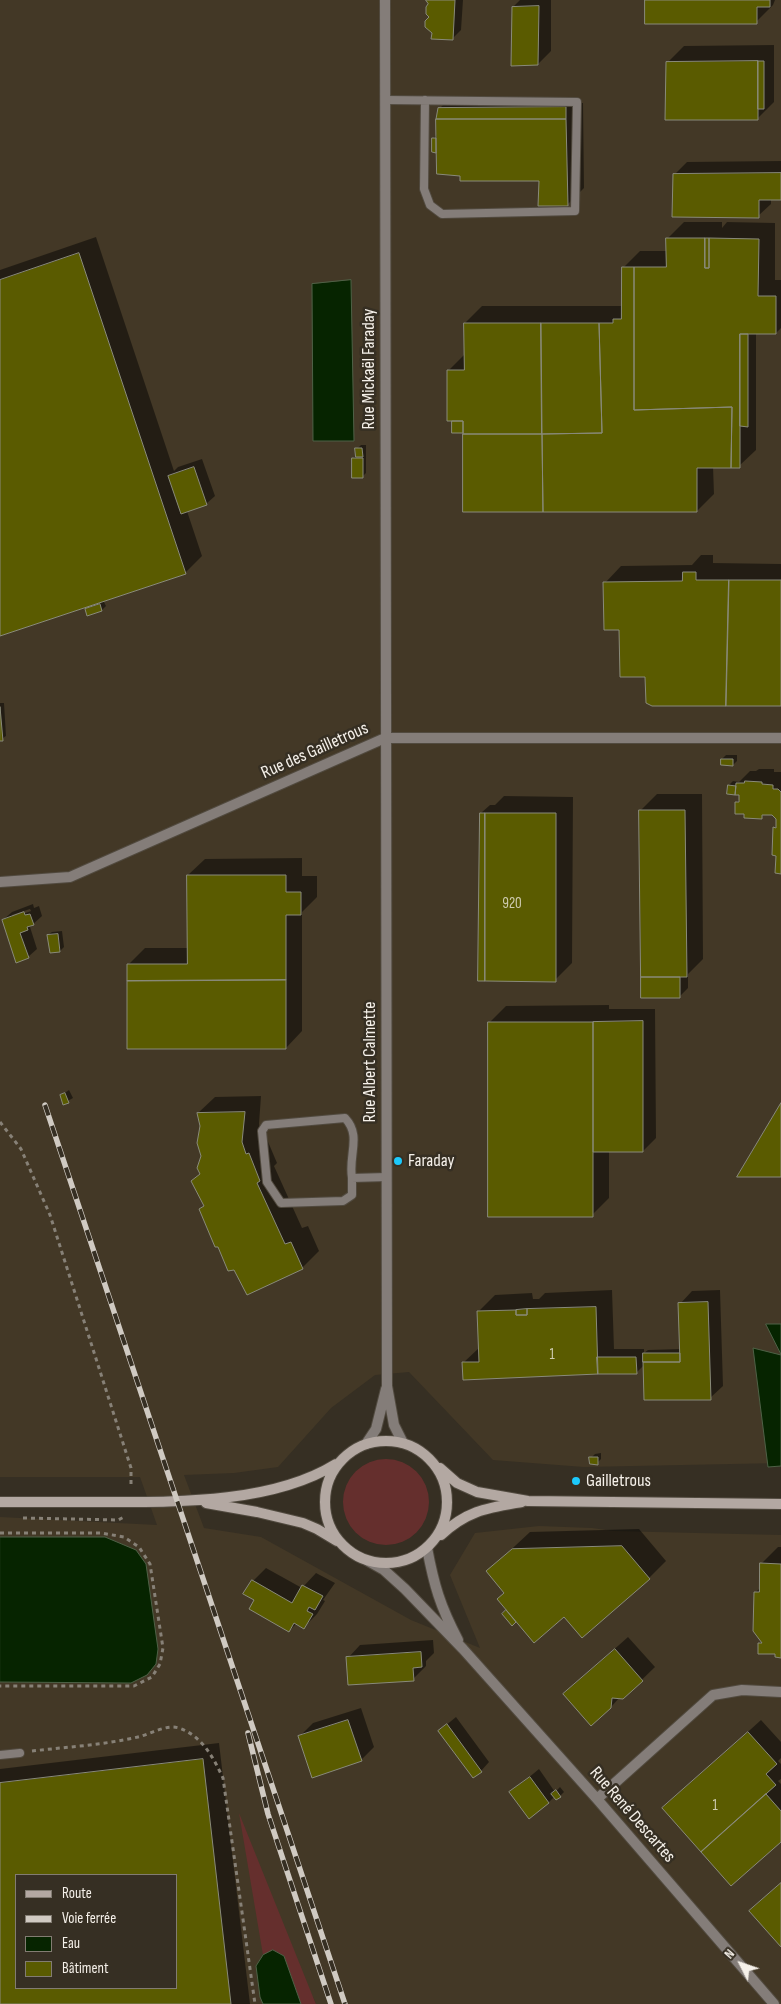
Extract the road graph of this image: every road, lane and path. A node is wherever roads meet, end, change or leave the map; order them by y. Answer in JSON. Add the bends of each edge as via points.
{"nodes":[{"id":1,"x":385,"y":0,"type":"edge"},
{"id":2,"x":386,"y":100,"type":"junction"},
{"id":3,"x":425,"y":100,"type":"junction"},
{"id":4,"x":385,"y":738,"type":"junction"},
{"id":5,"x":781,"y":738,"type":"edge"},
{"id":6,"x":0,"y":882,"type":"edge"},
{"id":7,"x":0,"y":1122,"type":"edge"},
{"id":8,"x":387,"y":1177,"type":"junction"},
{"id":9,"x":352,"y":1178,"type":"junction"},
{"id":10,"x":387,"y":1386,"type":"junction"},
{"id":11,"x":403,"y":1443,"type":"junction"},
{"id":12,"x":366,"y":1444,"type":"junction"},
{"id":13,"x":341,"y":1461,"type":"junction"},
{"id":14,"x":433,"y":1462,"type":"junction"},
{"id":15,"x":198,"y":1501,"type":"junction"},
{"id":16,"x":528,"y":1501,"type":"junction"},
{"id":17,"x":0,"y":1502,"type":"edge"},
{"id":18,"x":132,"y":1502,"type":"junction"},
{"id":19,"x":781,"y":1504,"type":"edge"},
{"id":20,"x":0,"y":1533,"type":"edge"},
{"id":21,"x":342,"y":1544,"type":"junction"},
{"id":22,"x":430,"y":1545,"type":"junction"},
{"id":23,"x":368,"y":1561,"type":"junction"},
{"id":24,"x":463,"y":1649,"type":"junction"},
{"id":25,"x":0,"y":1686,"type":"edge"},
{"id":26,"x":781,"y":1692,"type":"edge"},
{"id":27,"x":20,"y":1753,"type":"joint"},
{"id":28,"x":0,"y":1756,"type":"edge"},
{"id":29,"x":596,"y":1799,"type":"junction"},
{"id":30,"x":255,"y":2004,"type":"edge"},
{"id":31,"x":774,"y":2004,"type":"edge"}],
"edges":[{"from":1,"to":2,"type":"street","name":"Rue Mickaël Faraday"},
{"from":2,"to":3,"type":"lane"},
{"from":2,"to":4,"type":"street","name":"Rue Mickaël Faraday"},
{"from":3,"to":3,"type":"lane","via":[[577,102],[575,211],[442,214],[430,205],[424,189]]},
{"from":4,"to":5,"type":"street","name":"Rue des Gailletrous"},
{"from":4,"to":6,"type":"street","name":"Rue des Gailletrous","via":[[70,877]]},
{"from":4,"to":8,"type":"street","name":"Rue Albert Calmette"},
{"from":7,"to":18,"type":"path","via":[[21,1149],[50,1215],[131,1468]]},
{"from":8,"to":9,"type":"lane"},
{"from":8,"to":10,"type":"street","name":"Rue Albert Calmette"},
{"from":9,"to":9,"type":"lane","via":[[353,1126],[345,1118],[266,1125],[262,1131],[267,1182],[281,1203],[343,1201],[352,1195]]},
{"from":10,"to":11,"type":"street","name":"Rue Albert Calmette","via":[[394,1425]]},
{"from":10,"to":12,"type":"street","name":"Rue Albert Calmette","via":[[376,1429]]},
{"from":11,"to":12,"type":"street","via":[[386,1439]]},
{"from":11,"to":14,"type":"street","via":[[420,1450]]},
{"from":12,"to":13,"type":"street"},
{"from":13,"to":15,"type":"street","via":[[300,1481]]},
{"from":13,"to":21,"type":"street","via":[[332,1473],[326,1492],[326,1513]]},
{"from":14,"to":16,"type":"street","via":[[457,1483],[477,1492]]},
{"from":14,"to":22,"type":"street","via":[[442,1476],[448,1509],[443,1525]]},
{"from":15,"to":18,"type":"street"},
{"from":15,"to":21,"type":"street","via":[[303,1523]]},
{"from":16,"to":19,"type":"street"},
{"from":16,"to":22,"type":"street","via":[[478,1510],[454,1522]]},
{"from":17,"to":18,"type":"street"},
{"from":20,"to":25,"type":"path","via":[[101,1533],[124,1537],[139,1547],[150,1564],[162,1648],[160,1664],[152,1677],[134,1686]]},
{"from":21,"to":23,"type":"street"},
{"from":22,"to":23,"type":"street","via":[[401,1562]]},
{"from":22,"to":24,"type":"street","name":"Rue René Descartes","via":[[434,1585]]},
{"from":23,"to":24,"type":"street","name":"Rue René Descartes","via":[[405,1589]]},
{"from":24,"to":29,"type":"street","name":"Rue René Descartes"},
{"from":26,"to":29,"type":"street","via":[[742,1690],[713,1695]]},
{"from":27,"to":28,"type":"lane"},
{"from":27,"to":30,"type":"path","via":[[120,1741],[167,1728],[177,1728],[192,1735],[206,1747],[223,1778]]},
{"from":29,"to":31,"type":"street","name":"Rue René Descartes"}]}
